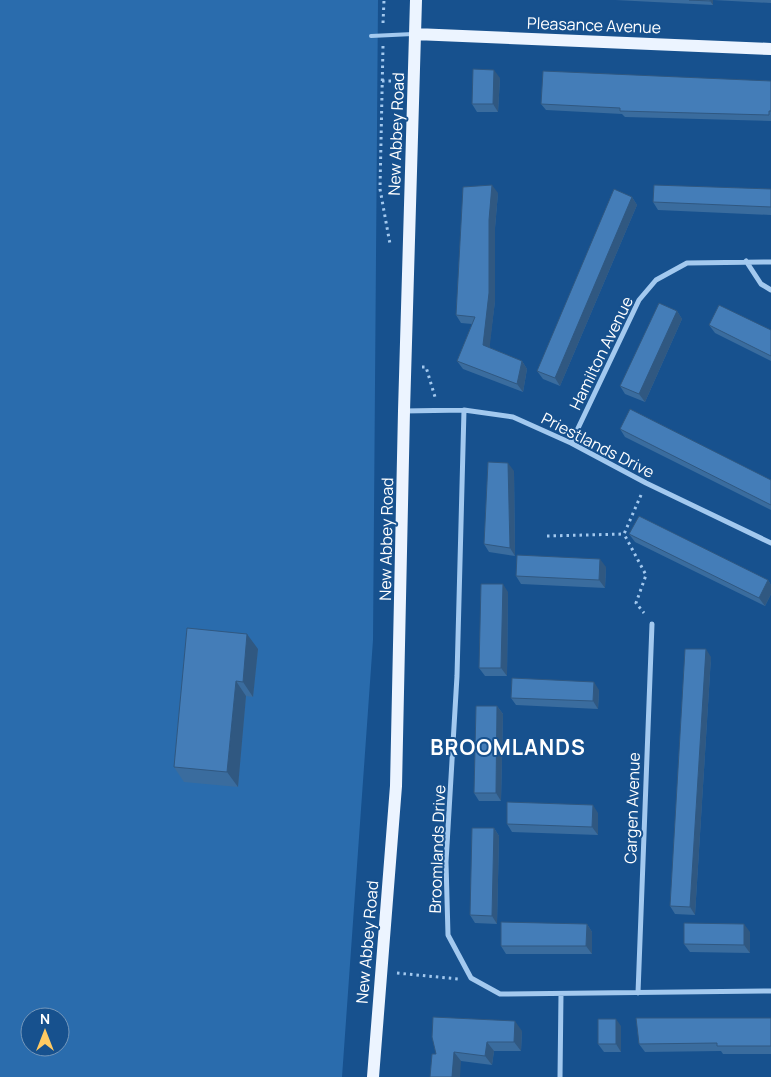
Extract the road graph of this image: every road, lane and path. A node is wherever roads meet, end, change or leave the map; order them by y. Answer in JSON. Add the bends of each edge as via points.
{"nodes":[{"id":1,"x":416,"y":0,"type":"edge"},
{"id":2,"x":415,"y":34,"type":"junction"},
{"id":3,"x":371,"y":36,"type":"dead end"},
{"id":4,"x":771,"y":49,"type":"edge"},
{"id":5,"x":746,"y":261,"type":"junction"},
{"id":6,"x":771,"y":262,"type":"edge"},
{"id":7,"x":771,"y":290,"type":"edge"},
{"id":8,"x":464,"y":410,"type":"junction"},
{"id":9,"x":404,"y":411,"type":"junction"},
{"id":10,"x":571,"y":443,"type":"junction"},
{"id":11,"x":646,"y":483,"type":"junction"},
{"id":12,"x":624,"y":534,"type":"junction"},
{"id":13,"x":547,"y":536,"type":"dead end"},
{"id":14,"x":771,"y":543,"type":"edge"},
{"id":15,"x":652,"y":624,"type":"joint"},
{"id":16,"x":381,"y":971,"type":"junction"},
{"id":17,"x":478,"y":982,"type":"junction"},
{"id":18,"x":771,"y":991,"type":"edge"},
{"id":19,"x":638,"y":993,"type":"junction"},
{"id":20,"x":561,"y":994,"type":"junction"},
{"id":21,"x":373,"y":1077,"type":"edge"},
{"id":22,"x":560,"y":1077,"type":"edge"}],
"edges":[{"from":1,"to":2,"type":"main road","name":"New Abbey Road"},
{"from":2,"to":3,"type":"lane"},
{"from":2,"to":4,"type":"main road","name":"Pleasance Avenue"},
{"from":2,"to":9,"type":"main road","name":"New Abbey Road"},
{"from":5,"to":6,"type":"street","name":"Hamilton Avenue"},
{"from":5,"to":7,"type":"street","via":[[761,284]]},
{"from":5,"to":10,"type":"street","name":"Hamilton Avenue","via":[[687,262],[656,280],[639,300]]},
{"from":8,"to":9,"type":"street","name":"Priestlands Drive"},
{"from":8,"to":10,"type":"street","name":"Priestlands Drive","via":[[513,417]]},
{"from":8,"to":17,"type":"street","name":"Broomlands Drive","via":[[457,676],[446,862],[447,917],[448,935],[471,978]]},
{"from":9,"to":16,"type":"main road","name":"New Abbey Road","via":[[396,786]]},
{"from":10,"to":11,"type":"street","name":"Priestlands Drive"},
{"from":11,"to":12,"type":"path"},
{"from":11,"to":14,"type":"street","name":"Priestlands Drive"},
{"from":12,"to":13,"type":"path"},
{"from":12,"to":15,"type":"path","via":[[646,576],[636,603]]},
{"from":15,"to":19,"type":"street","name":"Cargen Avenue"},
{"from":16,"to":17,"type":"path"},
{"from":16,"to":21,"type":"main road","name":"New Abbey Road"},
{"from":17,"to":20,"type":"street","name":"Broomlands Drive","via":[[500,994]]},
{"from":18,"to":19,"type":"street","name":"Broomlands Drive"},
{"from":19,"to":20,"type":"street","name":"Broomlands Drive"},
{"from":20,"to":22,"type":"street"}]}
